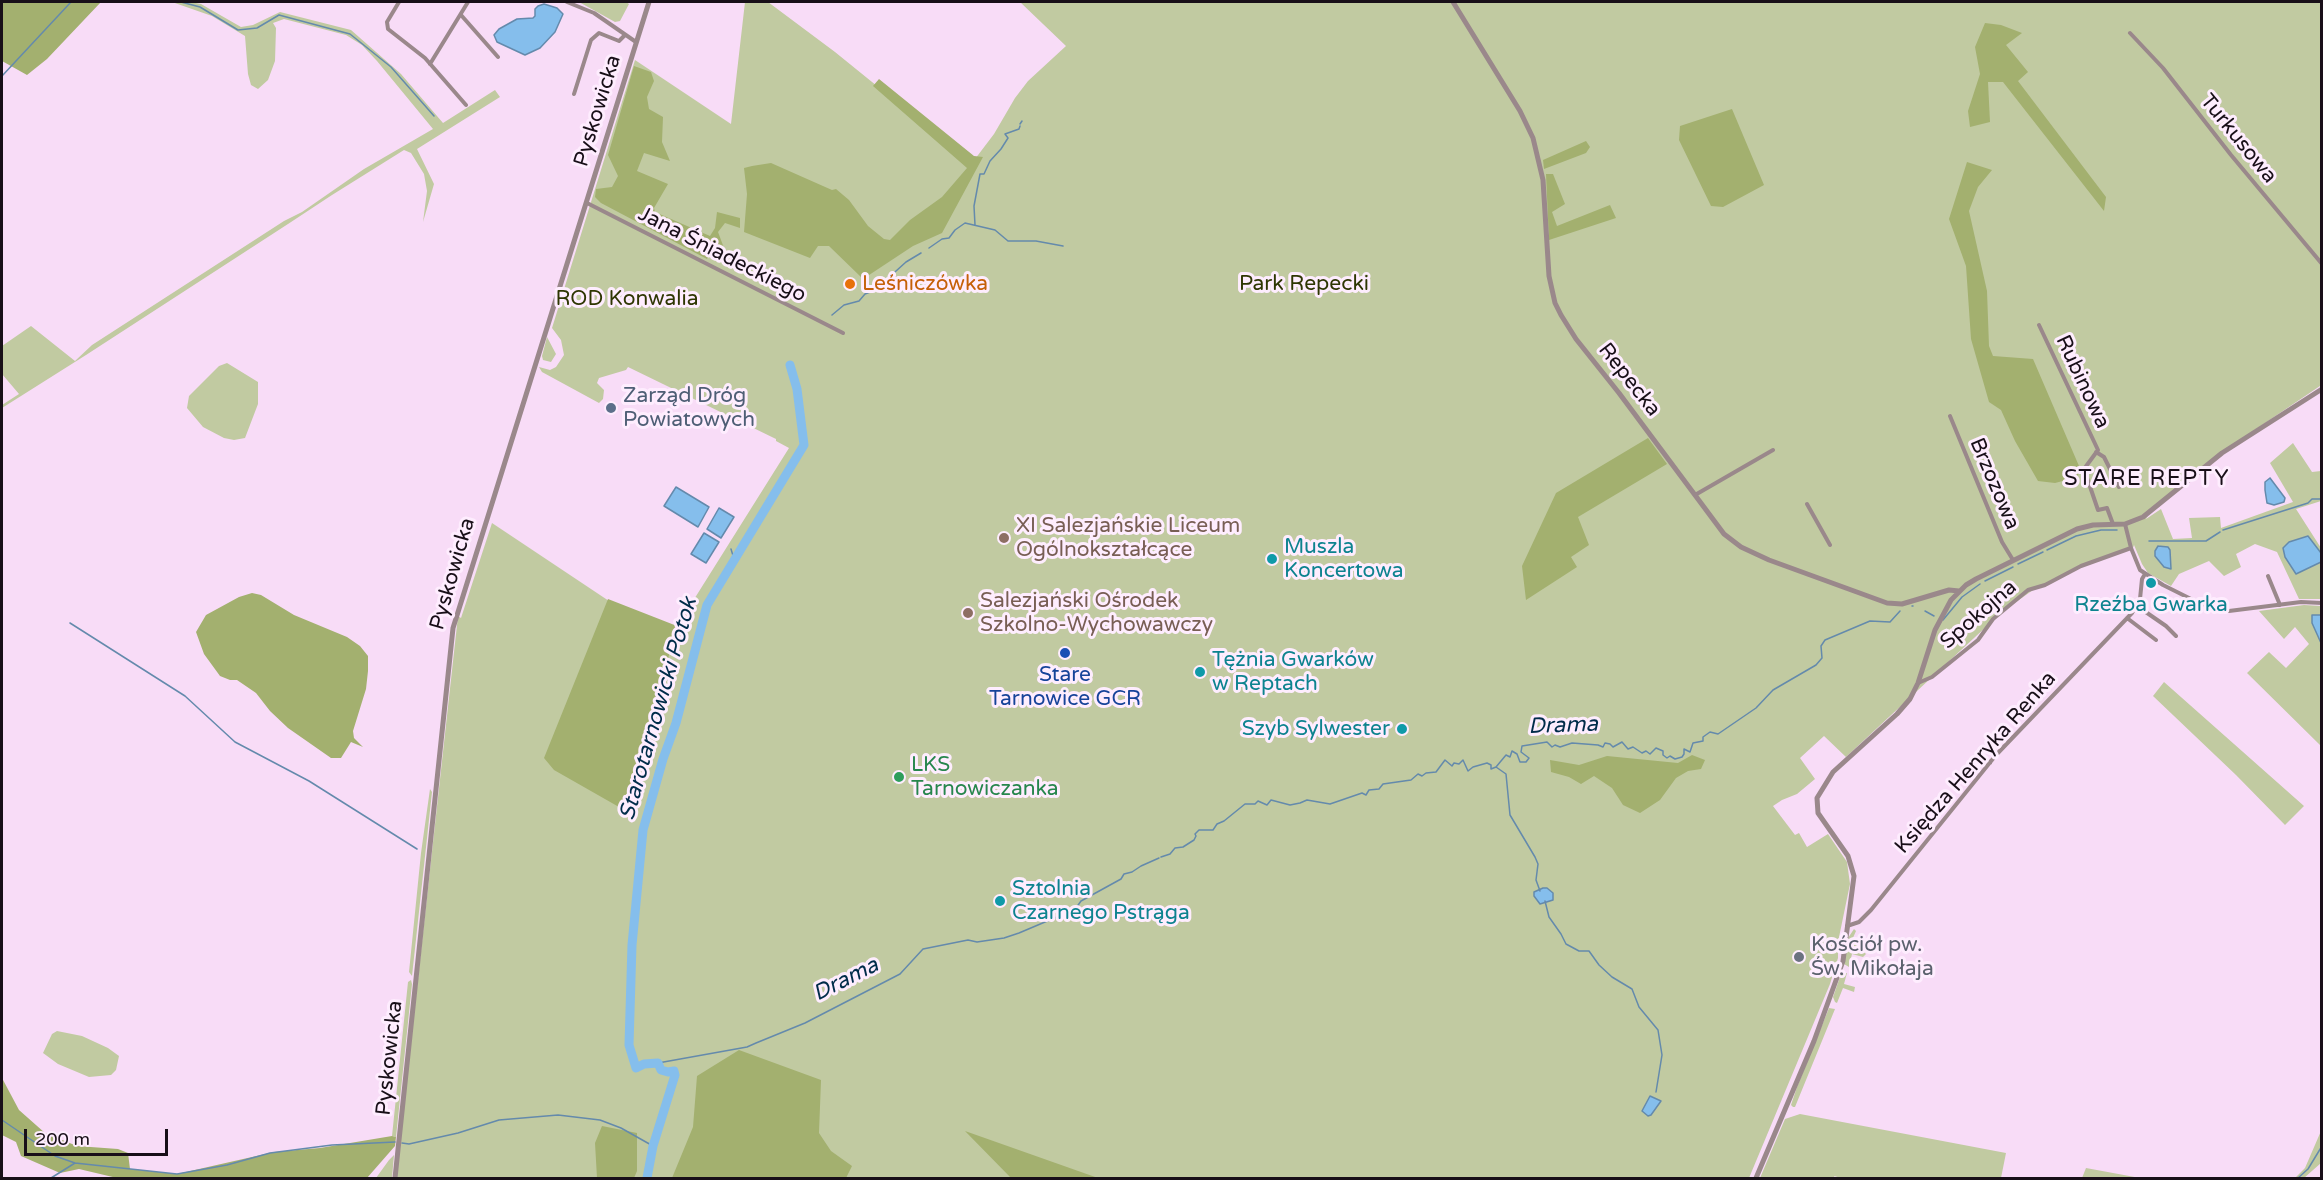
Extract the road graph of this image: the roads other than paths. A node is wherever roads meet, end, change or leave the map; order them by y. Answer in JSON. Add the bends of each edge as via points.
{"nodes":[{"id":1,"x":399,"y":2,"type":"edge"},
{"id":2,"x":468,"y":2,"type":"edge"},
{"id":3,"x":567,"y":2,"type":"edge"},
{"id":4,"x":649,"y":2,"type":"edge"},
{"id":5,"x":1453,"y":2,"type":"edge"},
{"id":6,"x":460,"y":15,"type":"junction"},
{"id":7,"x":2130,"y":33,"type":"dead end"},
{"id":8,"x":625,"y":34,"type":"junction"},
{"id":9,"x":636,"y":42,"type":"junction"},
{"id":10,"x":498,"y":57,"type":"dead end"},
{"id":11,"x":430,"y":64,"type":"junction"},
{"id":12,"x":574,"y":94,"type":"dead end"},
{"id":13,"x":466,"y":105,"type":"dead end"},
{"id":14,"x":587,"y":203,"type":"junction"},
{"id":15,"x":2322,"y":264,"type":"edge"},
{"id":16,"x":2039,"y":325,"type":"dead end"},
{"id":17,"x":843,"y":333,"type":"dead end"},
{"id":18,"x":2322,"y":389,"type":"edge"},
{"id":19,"x":1950,"y":416,"type":"dead end"},
{"id":20,"x":1773,"y":450,"type":"dead end"},
{"id":21,"x":2096,"y":452,"type":"junction"},
{"id":22,"x":2119,"y":487,"type":"dead end"},
{"id":23,"x":1695,"y":495,"type":"junction"},
{"id":24,"x":1807,"y":504,"type":"dead end"},
{"id":25,"x":2112,"y":524,"type":"junction"},
{"id":26,"x":2125,"y":524,"type":"junction"},
{"id":27,"x":1830,"y":545,"type":"dead end"},
{"id":28,"x":2131,"y":548,"type":"junction"},
{"id":29,"x":2014,"y":560,"type":"junction"},
{"id":30,"x":2145,"y":574,"type":"junction"},
{"id":31,"x":2268,"y":576,"type":"dead end"},
{"id":32,"x":1959,"y":591,"type":"junction"},
{"id":33,"x":2322,"y":603,"type":"edge"},
{"id":34,"x":2280,"y":605,"type":"junction"},
{"id":35,"x":2136,"y":606,"type":"junction"},
{"id":36,"x":2127,"y":618,"type":"junction"},
{"id":37,"x":2176,"y":636,"type":"dead end"},
{"id":38,"x":2156,"y":640,"type":"dead end"},
{"id":39,"x":1917,"y":683,"type":"junction"},
{"id":40,"x":1979,"y":753,"type":"dead end"},
{"id":41,"x":1989,"y":763,"type":"junction"},
{"id":42,"x":1847,"y":927,"type":"junction"},
{"id":43,"x":395,"y":1179,"type":"edge"},
{"id":44,"x":1756,"y":1179,"type":"edge"}],
"edges":[{"from":1,"to":11,"type":"street","via":[[387,22],[388,29]]},
{"from":2,"to":6,"type":"street"},
{"from":3,"to":8,"type":"street","via":[[594,13]]},
{"from":4,"to":9,"type":"street","name":"Pyskowicka"},
{"from":5,"to":23,"type":"street","name":"Repecka","via":[[1533,138],[1543,180],[1548,269],[1561,315]]},
{"from":6,"to":10,"type":"street"},
{"from":6,"to":11,"type":"street"},
{"from":7,"to":15,"type":"street","name":"Turkusowa","via":[[2163,68]]},
{"from":8,"to":9,"type":"street"},
{"from":8,"to":12,"type":"street","via":[[619,41],[599,33],[591,40]]},
{"from":9,"to":14,"type":"street","name":"Pyskowicka"},
{"from":11,"to":13,"type":"street"},
{"from":14,"to":17,"type":"street","name":"Jana Śniadeckiego"},
{"from":14,"to":43,"type":"street","name":"Pyskowicka","via":[[453,628]]},
{"from":16,"to":21,"type":"street","name":"Rubinowa"},
{"from":18,"to":26,"type":"street","via":[[2223,453],[2143,517]]},
{"from":19,"to":29,"type":"street","name":"Brzozowa","via":[[2002,542]]},
{"from":20,"to":23,"type":"street"},
{"from":21,"to":22,"type":"street","name":"Rubinowa","via":[[2104,456]]},
{"from":21,"to":25,"type":"street","name":"Rubinowa","via":[[2084,469],[2098,510],[2106,508]]},
{"from":23,"to":32,"type":"street","name":"Repecka","via":[[1724,534],[1741,547],[1879,601],[1897,604],[1949,590]]},
{"from":24,"to":27,"type":"street"},
{"from":25,"to":26,"type":"street"},
{"from":25,"to":29,"type":"street","via":[[2077,529]]},
{"from":26,"to":28,"type":"street"},
{"from":28,"to":30,"type":"street"},
{"from":28,"to":39,"type":"street","name":"Spokojna","via":[[2028,590],[1993,619],[1978,640],[1932,677]]},
{"from":29,"to":32,"type":"street"},
{"from":30,"to":34,"type":"street","via":[[2195,601],[2222,610]]},
{"from":30,"to":35,"type":"street","name":"Księdza Henryka Renka"},
{"from":31,"to":34,"type":"street"},
{"from":32,"to":39,"type":"street","via":[[1938,622]]},
{"from":33,"to":34,"type":"street"},
{"from":35,"to":36,"type":"street","name":"Księdza Henryka Renka"},
{"from":35,"to":37,"type":"street"},
{"from":36,"to":38,"type":"street"},
{"from":36,"to":41,"type":"street","name":"Księdza Henryka Renka"},
{"from":39,"to":42,"type":"street","via":[[1898,714],[1841,764],[1817,798],[1818,813],[1853,868]]},
{"from":40,"to":41,"type":"street"},
{"from":41,"to":42,"type":"street","name":"Księdza Henryka Renka","via":[[1871,910]]},
{"from":42,"to":44,"type":"street","via":[[1837,980]]}]}
